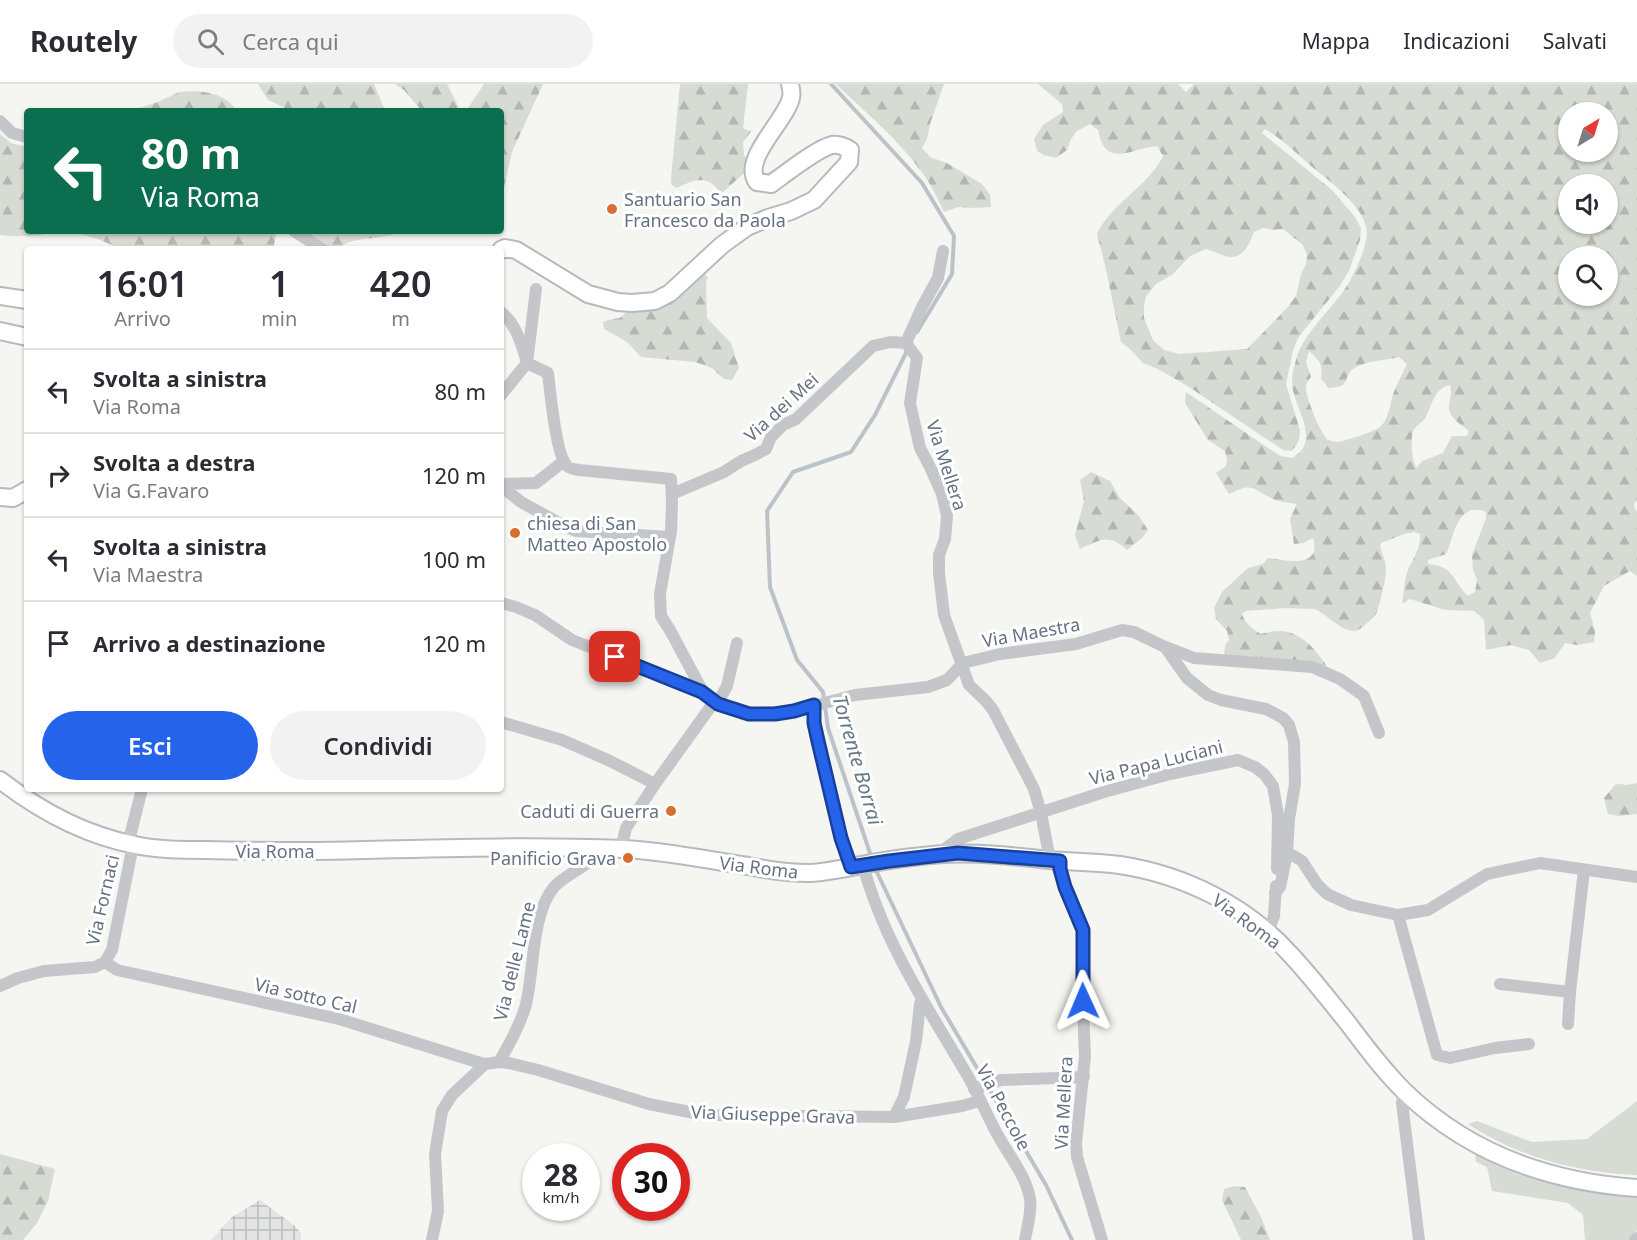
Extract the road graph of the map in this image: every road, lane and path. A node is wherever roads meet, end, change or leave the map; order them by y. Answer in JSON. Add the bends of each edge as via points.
{"nodes":[{"id":1,"x":790,"y":84,"type":"edge"},
{"id":2,"x":0,"y":121,"type":"edge"},
{"id":3,"x":24,"y":136,"type":"edge"},
{"id":4,"x":298,"y":234,"type":"edge"},
{"id":5,"x":316,"y":246,"type":"edge"},
{"id":6,"x":504,"y":248,"type":"edge"},
{"id":7,"x":944,"y":251,"type":"dead end"},
{"id":8,"x":536,"y":289,"type":"dead end"},
{"id":9,"x":0,"y":296,"type":"edge"},
{"id":10,"x":24,"y":300,"type":"edge"},
{"id":11,"x":504,"y":315,"type":"edge"},
{"id":12,"x":0,"y":331,"type":"edge"},
{"id":13,"x":24,"y":336,"type":"edge"},
{"id":14,"x":908,"y":346,"type":"junction"},
{"id":15,"x":527,"y":363,"type":"junction"},
{"id":16,"x":504,"y":391,"type":"edge"},
{"id":17,"x":564,"y":461,"type":"junction"},
{"id":18,"x":504,"y":485,"type":"edge"},
{"id":19,"x":504,"y":488,"type":"edge"},
{"id":20,"x":672,"y":494,"type":"junction"},
{"id":21,"x":24,"y":495,"type":"edge"},
{"id":22,"x":0,"y":496,"type":"edge"},
{"id":23,"x":669,"y":537,"type":"junction"},
{"id":24,"x":504,"y":604,"type":"edge"},
{"id":25,"x":737,"y":643,"type":"dead end"},
{"id":26,"x":1165,"y":647,"type":"junction"},
{"id":27,"x":961,"y":665,"type":"junction"},
{"id":28,"x":702,"y":692,"type":"junction"},
{"id":29,"x":715,"y":703,"type":"junction"},
{"id":30,"x":817,"y":705,"type":"junction"},
{"id":31,"x":504,"y":723,"type":"edge"},
{"id":32,"x":1379,"y":733,"type":"dead end"},
{"id":33,"x":0,"y":780,"type":"edge"},
{"id":34,"x":655,"y":784,"type":"junction"},
{"id":35,"x":141,"y":792,"type":"edge"},
{"id":36,"x":1041,"y":813,"type":"junction"},
{"id":37,"x":131,"y":844,"type":"junction"},
{"id":38,"x":593,"y":849,"type":"junction"},
{"id":39,"x":621,"y":849,"type":"junction"},
{"id":40,"x":1287,"y":854,"type":"junction"},
{"id":41,"x":937,"y":855,"type":"junction"},
{"id":42,"x":1055,"y":860,"type":"junction"},
{"id":43,"x":860,"y":865,"type":"junction"},
{"id":44,"x":1584,"y":870,"type":"junction"},
{"id":45,"x":1637,"y":877,"type":"edge"},
{"id":46,"x":1275,"y":893,"type":"junction"},
{"id":47,"x":1398,"y":915,"type":"junction"},
{"id":48,"x":1268,"y":932,"type":"junction"},
{"id":49,"x":105,"y":962,"type":"junction"},
{"id":50,"x":1500,"y":984,"type":"dead end"},
{"id":51,"x":0,"y":986,"type":"edge"},
{"id":52,"x":1570,"y":992,"type":"junction"},
{"id":53,"x":922,"y":999,"type":"junction"},
{"id":54,"x":1568,"y":1024,"type":"dead end"},
{"id":55,"x":1529,"y":1044,"type":"dead end"},
{"id":56,"x":499,"y":1062,"type":"junction"},
{"id":57,"x":485,"y":1064,"type":"junction"},
{"id":58,"x":1084,"y":1077,"type":"junction"},
{"id":59,"x":1404,"y":1090,"type":"junction"},
{"id":60,"x":979,"y":1092,"type":"junction"},
{"id":61,"x":894,"y":1117,"type":"junction"},
{"id":62,"x":1637,"y":1188,"type":"edge"},
{"id":63,"x":432,"y":1240,"type":"edge"},
{"id":64,"x":1025,"y":1240,"type":"edge"},
{"id":65,"x":1102,"y":1240,"type":"edge"},
{"id":66,"x":1419,"y":1240,"type":"edge"}],
"edges":[{"from":1,"to":6,"type":"main road","via":[[792,97],[752,168],[757,182],[771,183],[832,145],[850,150],[849,162],[814,200],[747,227],[670,293],[655,301],[604,299],[588,294],[516,250]]},
{"from":2,"to":3,"type":"street","via":[[12,133]]},
{"from":4,"to":5,"type":"street"},
{"from":7,"to":14,"type":"street","via":[[938,278]]},
{"from":8,"to":15,"type":"street"},
{"from":9,"to":10,"type":"main road"},
{"from":11,"to":15,"type":"street","via":[[521,341]]},
{"from":12,"to":13,"type":"main road"},
{"from":14,"to":20,"type":"street","name":"Via dei Mei","via":[[890,342],[873,346],[796,419],[783,425],[766,449]]},
{"from":14,"to":27,"type":"street","name":"Via Mellera","via":[[917,358],[909,403],[920,448],[942,494],[947,516],[939,573],[944,615]]},
{"from":15,"to":16,"type":"street"},
{"from":15,"to":17,"type":"street","via":[[548,373]]},
{"from":17,"to":18,"type":"street","via":[[536,483]]},
{"from":17,"to":20,"type":"street","via":[[579,470],[671,479]]},
{"from":19,"to":23,"type":"street","via":[[521,502],[576,531]]},
{"from":20,"to":23,"type":"street"},
{"from":21,"to":22,"type":"main road"},
{"from":23,"to":28,"type":"street","via":[[660,594],[661,616]]},
{"from":24,"to":28,"type":"street","name":"Via Maestra","via":[[535,615],[572,640]]},
{"from":25,"to":29,"type":"street","via":[[727,686]]},
{"from":26,"to":27,"type":"street","name":"Via Maestra","via":[[1122,630],[1076,644],[1000,654]]},
{"from":26,"to":32,"type":"street","via":[[1194,658],[1312,667],[1340,679],[1364,696]]},
{"from":26,"to":40,"type":"street","name":"Via Maestra","via":[[1187,678],[1208,695],[1266,709],[1288,725],[1294,742],[1295,778]]},
{"from":27,"to":30,"type":"street","name":"Via Maestra","via":[[947,680],[928,687],[855,695]]},
{"from":27,"to":36,"type":"street","name":"Via Mellera","via":[[969,685],[993,710],[1034,789]]},
{"from":28,"to":29,"type":"street","name":"Via Maestra"},
{"from":29,"to":30,"type":"street","name":"Via Maestra","via":[[749,714],[775,714]]},
{"from":29,"to":34,"type":"street"},
{"from":30,"to":43,"type":"street","name":"Via Peccole","via":[[814,723],[841,838]]},
{"from":31,"to":34,"type":"street","via":[[562,740]]},
{"from":33,"to":37,"type":"main road","via":[[55,816]]},
{"from":34,"to":39,"type":"street","via":[[626,828]]},
{"from":35,"to":37,"type":"street","name":"Via Fornaci"},
{"from":36,"to":41,"type":"street","name":"Via Papa Luciani","via":[[958,839]]},
{"from":36,"to":42,"type":"street","name":"Via Mellera"},
{"from":36,"to":46,"type":"street","name":"Via Papa Luciani","via":[[1170,774],[1238,760],[1255,767],[1274,786],[1278,815]]},
{"from":37,"to":38,"type":"main road","name":"Via Roma","via":[[160,849],[278,851]]},
{"from":37,"to":49,"type":"street","name":"Via Fornaci","via":[[112,950]]},
{"from":38,"to":39,"type":"main road","name":"Via Roma"},
{"from":38,"to":56,"type":"street","name":"Via delle Lame","via":[[591,860],[553,889],[544,908],[525,1007]]},
{"from":39,"to":43,"type":"main road","name":"Via Roma","via":[[785,872],[809,873]]},
{"from":40,"to":46,"type":"street","name":"Via Maestra","via":[[1280,887]]},
{"from":40,"to":47,"type":"street","via":[[1302,861],[1327,894],[1351,905]]},
{"from":41,"to":42,"type":"main road","name":"Via Roma"},
{"from":41,"to":43,"type":"main road","name":"Via Roma"},
{"from":42,"to":48,"type":"main road","name":"Via Roma","via":[[1162,874],[1211,894]]},
{"from":42,"to":58,"type":"street","name":"Via Mellera","via":[[1083,930]]},
{"from":43,"to":53,"type":"street","name":"Via Peccole","via":[[877,911]]},
{"from":44,"to":45,"type":"street"},
{"from":44,"to":47,"type":"street","via":[[1540,863],[1487,874],[1428,910]]},
{"from":44,"to":52,"type":"street"},
{"from":46,"to":48,"type":"street","name":"Via Papa Luciani","via":[[1274,916]]},
{"from":47,"to":55,"type":"street","via":[[1437,1055],[1450,1058]]},
{"from":48,"to":59,"type":"main road","name":"Via Roma"},
{"from":49,"to":51,"type":"street","name":"Via Fornaci","via":[[90,969],[38,973]]},
{"from":49,"to":57,"type":"street","name":"Via sotto Cal","via":[[117,970],[339,1019]]},
{"from":50,"to":52,"type":"street"},
{"from":52,"to":54,"type":"street"},
{"from":53,"to":60,"type":"street","name":"Via Peccole"},
{"from":53,"to":61,"type":"street","via":[[904,1097]]},
{"from":56,"to":57,"type":"street","name":"Via sotto Cal"},
{"from":56,"to":61,"type":"street","name":"Via Giuseppe Grava","via":[[649,1104],[705,1115]]},
{"from":57,"to":63,"type":"street","via":[[452,1095],[442,1111],[435,1154],[438,1211]]},
{"from":58,"to":60,"type":"street","name":"Via Giuseppe Grava","via":[[1001,1080]]},
{"from":58,"to":65,"type":"street","name":"Via Mellera","via":[[1077,1157]]},
{"from":59,"to":62,"type":"main road","name":"Via Roma","via":[[1453,1129],[1506,1159],[1559,1177]]},
{"from":59,"to":66,"type":"street","via":[[1402,1103]]},
{"from":60,"to":61,"type":"street","name":"Via Giuseppe Grava","via":[[962,1106]]},
{"from":60,"to":64,"type":"street","name":"Via Peccole","via":[[1028,1192]]}]}
